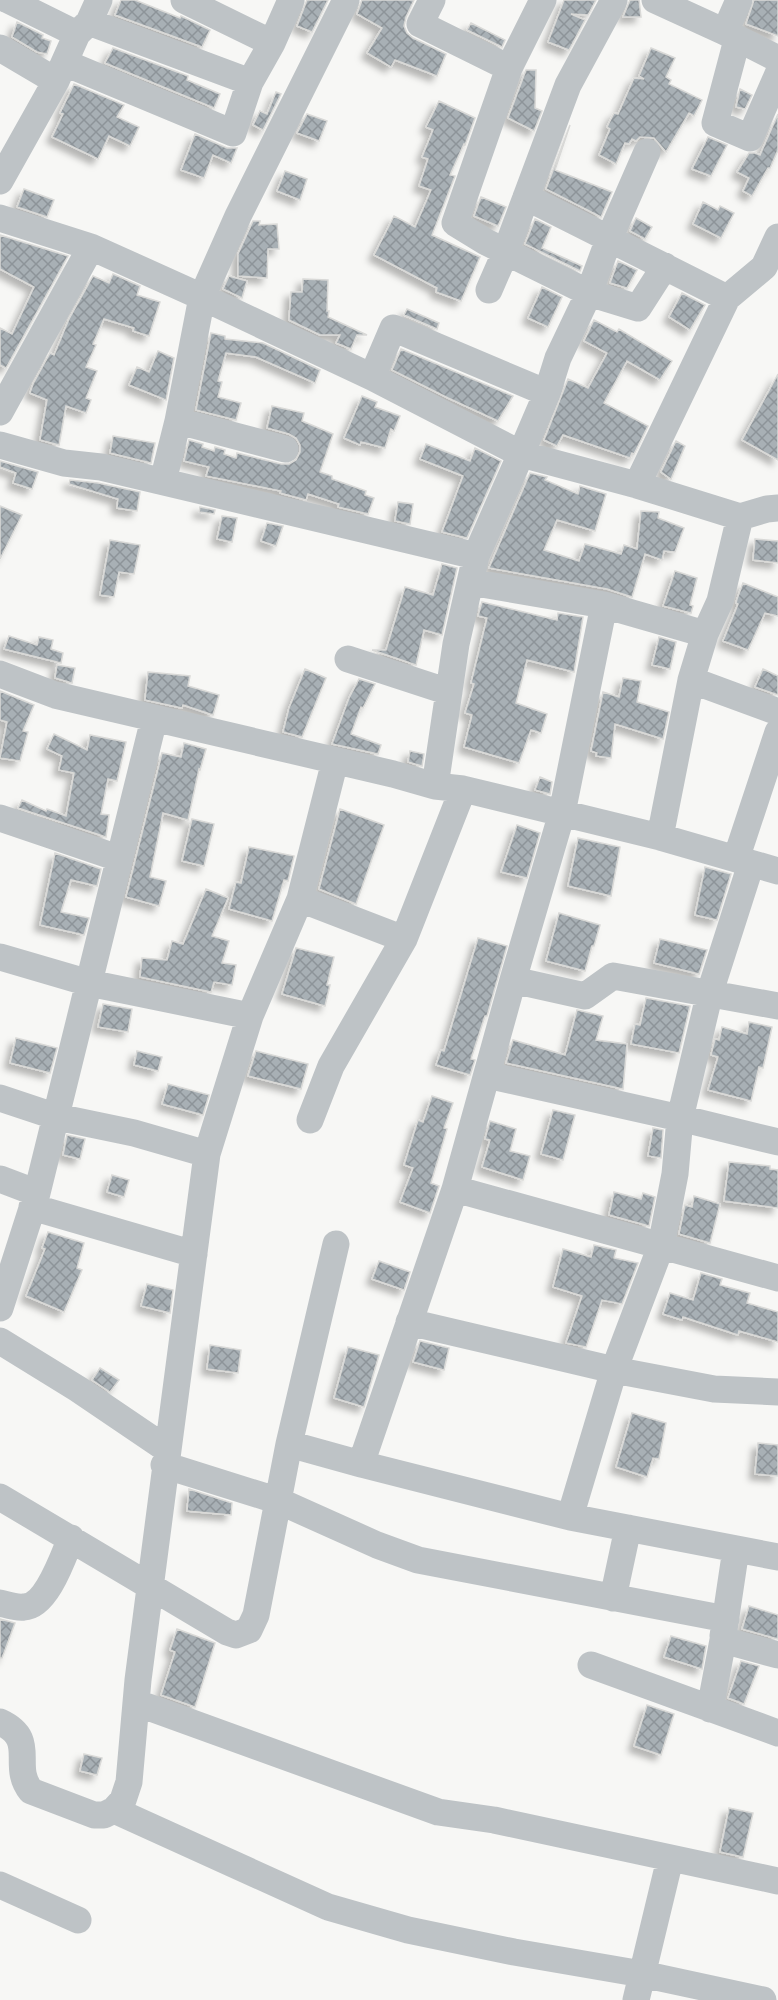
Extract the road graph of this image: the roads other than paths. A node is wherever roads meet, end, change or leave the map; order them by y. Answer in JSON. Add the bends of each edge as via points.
{"nodes":[{"id":1,"x":8,"y":0,"type":"edge"},
{"id":2,"x":184,"y":0,"type":"edge"},
{"id":3,"x":291,"y":0,"type":"edge"},
{"id":4,"x":346,"y":0,"type":"edge"},
{"id":5,"x":432,"y":0,"type":"edge"},
{"id":6,"x":543,"y":0,"type":"edge"},
{"id":7,"x":614,"y":0,"type":"edge"},
{"id":8,"x":655,"y":0,"type":"edge"},
{"id":9,"x":739,"y":0,"type":"edge"},
{"id":10,"x":92,"y":11,"type":"edge"},
{"id":11,"x":731,"y":36,"type":"junction"},
{"id":12,"x":272,"y":43,"type":"junction"},
{"id":13,"x":0,"y":48,"type":"edge"},
{"id":14,"x":778,"y":59,"type":"edge"},
{"id":15,"x":509,"y":68,"type":"junction"},
{"id":16,"x":61,"y":72,"type":"junction"},
{"id":17,"x":778,"y":74,"type":"edge"},
{"id":18,"x":250,"y":81,"type":"junction"},
{"id":19,"x":647,"y":152,"type":"dead end"},
{"id":20,"x":0,"y":181,"type":"edge"},
{"id":21,"x":526,"y":197,"type":"junction"},
{"id":22,"x":0,"y":218,"type":"edge"},
{"id":23,"x":778,"y":237,"type":"edge"},
{"id":24,"x":609,"y":238,"type":"junction"},
{"id":25,"x":91,"y":247,"type":"junction"},
{"id":26,"x":506,"y":251,"type":"junction"},
{"id":27,"x":665,"y":266,"type":"junction"},
{"id":28,"x":489,"y":290,"type":"dead end"},
{"id":29,"x":589,"y":293,"type":"junction"},
{"id":30,"x":202,"y":297,"type":"junction"},
{"id":31,"x":727,"y":298,"type":"junction"},
{"id":32,"x":372,"y":377,"type":"junction"},
{"id":33,"x":547,"y":393,"type":"junction"},
{"id":34,"x":0,"y":412,"type":"edge"},
{"id":35,"x":178,"y":421,"type":"junction"},
{"id":36,"x":0,"y":445,"type":"edge"},
{"id":37,"x":285,"y":449,"type":"dead end"},
{"id":38,"x":521,"y":454,"type":"junction"},
{"id":39,"x":163,"y":481,"type":"junction"},
{"id":40,"x":636,"y":485,"type":"junction"},
{"id":41,"x":774,"y":502,"type":"edge"},
{"id":42,"x":740,"y":517,"type":"junction"},
{"id":43,"x":473,"y":569,"type":"junction"},
{"id":44,"x":604,"y":605,"type":"junction"},
{"id":45,"x":705,"y":634,"type":"junction"},
{"id":46,"x":348,"y":659,"type":"dead end"},
{"id":47,"x":0,"y":674,"type":"edge"},
{"id":48,"x":691,"y":680,"type":"junction"},
{"id":49,"x":449,"y":692,"type":"junction"},
{"id":50,"x":778,"y":712,"type":"edge"},
{"id":51,"x":154,"y":719,"type":"junction"},
{"id":52,"x":778,"y":732,"type":"edge"},
{"id":53,"x":335,"y":761,"type":"junction"},
{"id":54,"x":435,"y":786,"type":"junction"},
{"id":55,"x":463,"y":789,"type":"junction"},
{"id":56,"x":562,"y":813,"type":"junction"},
{"id":57,"x":0,"y":818,"type":"edge"},
{"id":58,"x":660,"y":837,"type":"junction"},
{"id":59,"x":118,"y":858,"type":"junction"},
{"id":60,"x":744,"y":861,"type":"junction"},
{"id":61,"x":778,"y":870,"type":"edge"},
{"id":62,"x":300,"y":899,"type":"junction"},
{"id":63,"x":404,"y":939,"type":"junction"},
{"id":64,"x":0,"y":957,"type":"edge"},
{"id":65,"x":513,"y":980,"type":"junction"},
{"id":66,"x":89,"y":983,"type":"junction"},
{"id":67,"x":710,"y":992,"type":"junction"},
{"id":68,"x":778,"y":1006,"type":"edge"},
{"id":69,"x":250,"y":1016,"type":"junction"},
{"id":70,"x":487,"y":1075,"type":"junction"},
{"id":71,"x":0,"y":1098,"type":"edge"},
{"id":72,"x":57,"y":1117,"type":"junction"},
{"id":73,"x":680,"y":1118,"type":"junction"},
{"id":74,"x":310,"y":1120,"type":"dead end"},
{"id":75,"x":778,"y":1142,"type":"edge"},
{"id":76,"x":207,"y":1154,"type":"junction"},
{"id":77,"x":0,"y":1179,"type":"edge"},
{"id":78,"x":455,"y":1189,"type":"junction"},
{"id":79,"x":35,"y":1200,"type":"junction"},
{"id":80,"x":336,"y":1244,"type":"dead end"},
{"id":81,"x":661,"y":1246,"type":"junction"},
{"id":82,"x":194,"y":1254,"type":"junction"},
{"id":83,"x":778,"y":1278,"type":"edge"},
{"id":84,"x":0,"y":1308,"type":"edge"},
{"id":85,"x":409,"y":1322,"type":"junction"},
{"id":86,"x":0,"y":1341,"type":"edge"},
{"id":87,"x":614,"y":1370,"type":"junction"},
{"id":88,"x":778,"y":1392,"type":"edge"},
{"id":89,"x":288,"y":1444,"type":"junction"},
{"id":90,"x":166,"y":1457,"type":"junction"},
{"id":91,"x":361,"y":1464,"type":"junction"},
{"id":92,"x":0,"y":1497,"type":"edge"},
{"id":93,"x":279,"y":1501,"type":"junction"},
{"id":94,"x":570,"y":1517,"type":"junction"},
{"id":95,"x":627,"y":1528,"type":"junction"},
{"id":96,"x":71,"y":1538,"type":"junction"},
{"id":97,"x":736,"y":1549,"type":"junction"},
{"id":98,"x":778,"y":1557,"type":"edge"},
{"id":99,"x":150,"y":1586,"type":"junction"},
{"id":100,"x":613,"y":1598,"type":"junction"},
{"id":101,"x":0,"y":1603,"type":"edge"},
{"id":102,"x":724,"y":1630,"type":"junction"},
{"id":103,"x":778,"y":1655,"type":"edge"},
{"id":104,"x":591,"y":1665,"type":"dead end"},
{"id":105,"x":137,"y":1703,"type":"junction"},
{"id":106,"x":710,"y":1709,"type":"junction"},
{"id":107,"x":0,"y":1722,"type":"edge"},
{"id":108,"x":778,"y":1733,"type":"edge"},
{"id":109,"x":114,"y":1810,"type":"junction"},
{"id":110,"x":670,"y":1859,"type":"junction"},
{"id":111,"x":778,"y":1881,"type":"edge"},
{"id":112,"x":0,"y":1885,"type":"edge"},
{"id":113,"x":78,"y":1920,"type":"dead end"},
{"id":114,"x":642,"y":1974,"type":"junction"},
{"id":115,"x":636,"y":2000,"type":"edge"},
{"id":116,"x":764,"y":2000,"type":"edge"}],
"edges":[{"from":1,"to":10,"type":"street"},
{"from":2,"to":12,"type":"street"},
{"from":3,"to":12,"type":"street"},
{"from":4,"to":30,"type":"street"},
{"from":5,"to":15,"type":"street","via":[[420,24]]},
{"from":6,"to":15,"type":"street"},
{"from":7,"to":21,"type":"street","via":[[568,85]]},
{"from":8,"to":11,"type":"street"},
{"from":9,"to":11,"type":"street"},
{"from":10,"to":16,"type":"street"},
{"from":10,"to":18,"type":"street"},
{"from":11,"to":14,"type":"street"},
{"from":11,"to":17,"type":"street","via":[[715,123],[750,138]]},
{"from":12,"to":18,"type":"street"},
{"from":13,"to":16,"type":"street"},
{"from":15,"to":26,"type":"street","via":[[455,223]]},
{"from":16,"to":18,"type":"street","via":[[233,133]]},
{"from":16,"to":20,"type":"street"},
{"from":19,"to":24,"type":"street"},
{"from":21,"to":24,"type":"street"},
{"from":21,"to":26,"type":"street"},
{"from":22,"to":25,"type":"street"},
{"from":23,"to":31,"type":"street","via":[[764,267]]},
{"from":24,"to":27,"type":"street"},
{"from":24,"to":29,"type":"street"},
{"from":25,"to":30,"type":"street"},
{"from":25,"to":34,"type":"street"},
{"from":26,"to":28,"type":"street"},
{"from":26,"to":29,"type":"street"},
{"from":27,"to":29,"type":"street","via":[[638,308]]},
{"from":27,"to":31,"type":"street"},
{"from":29,"to":33,"type":"street","via":[[558,358]]},
{"from":30,"to":32,"type":"street"},
{"from":30,"to":35,"type":"street"},
{"from":31,"to":40,"type":"street"},
{"from":32,"to":33,"type":"street","via":[[393,328]]},
{"from":32,"to":38,"type":"street"},
{"from":33,"to":38,"type":"street"},
{"from":35,"to":37,"type":"street"},
{"from":35,"to":39,"type":"street"},
{"from":36,"to":39,"type":"street","via":[[64,463]]},
{"from":38,"to":40,"type":"street"},
{"from":38,"to":43,"type":"street"},
{"from":39,"to":43,"type":"street"},
{"from":40,"to":42,"type":"street"},
{"from":41,"to":42,"type":"street"},
{"from":42,"to":45,"type":"street","via":[[720,601]]},
{"from":43,"to":44,"type":"street"},
{"from":43,"to":49,"type":"street"},
{"from":44,"to":45,"type":"street"},
{"from":44,"to":56,"type":"street"},
{"from":45,"to":48,"type":"street"},
{"from":46,"to":49,"type":"street"},
{"from":47,"to":51,"type":"street","via":[[55,695]]},
{"from":48,"to":50,"type":"street"},
{"from":48,"to":58,"type":"street"},
{"from":49,"to":54,"type":"street"},
{"from":51,"to":53,"type":"street"},
{"from":51,"to":59,"type":"street"},
{"from":52,"to":60,"type":"street"},
{"from":53,"to":54,"type":"street"},
{"from":53,"to":62,"type":"street"},
{"from":54,"to":55,"type":"street"},
{"from":55,"to":56,"type":"street"},
{"from":55,"to":63,"type":"street"},
{"from":56,"to":58,"type":"street"},
{"from":56,"to":65,"type":"street"},
{"from":57,"to":59,"type":"street"},
{"from":58,"to":60,"type":"street"},
{"from":59,"to":66,"type":"street"},
{"from":60,"to":61,"type":"street"},
{"from":60,"to":67,"type":"street"},
{"from":62,"to":63,"type":"street"},
{"from":62,"to":69,"type":"street"},
{"from":63,"to":74,"type":"street","via":[[330,1066]]},
{"from":64,"to":66,"type":"street"},
{"from":65,"to":67,"type":"street","via":[[585,996],[613,975]]},
{"from":65,"to":70,"type":"street"},
{"from":66,"to":69,"type":"street"},
{"from":66,"to":72,"type":"street"},
{"from":67,"to":68,"type":"street"},
{"from":67,"to":73,"type":"street"},
{"from":69,"to":76,"type":"street"},
{"from":70,"to":73,"type":"street"},
{"from":70,"to":78,"type":"street"},
{"from":71,"to":72,"type":"street"},
{"from":72,"to":76,"type":"street"},
{"from":72,"to":79,"type":"street"},
{"from":73,"to":75,"type":"street"},
{"from":73,"to":81,"type":"street","via":[[675,1173]]},
{"from":76,"to":82,"type":"street"},
{"from":77,"to":79,"type":"street"},
{"from":78,"to":81,"type":"street"},
{"from":78,"to":85,"type":"street"},
{"from":79,"to":82,"type":"street"},
{"from":79,"to":84,"type":"street"},
{"from":80,"to":89,"type":"street"},
{"from":81,"to":83,"type":"street"},
{"from":81,"to":87,"type":"street"},
{"from":82,"to":90,"type":"street"},
{"from":85,"to":87,"type":"street"},
{"from":85,"to":91,"type":"street"},
{"from":86,"to":90,"type":"street","via":[[78,1389]]},
{"from":87,"to":88,"type":"street","via":[[714,1389]]},
{"from":87,"to":94,"type":"street"},
{"from":89,"to":91,"type":"street"},
{"from":89,"to":93,"type":"street"},
{"from":90,"to":93,"type":"street"},
{"from":90,"to":99,"type":"street"},
{"from":91,"to":94,"type":"street"},
{"from":92,"to":96,"type":"street"},
{"from":93,"to":99,"type":"street","via":[[256,1615],[249,1630],[236,1635],[227,1632]]},
{"from":93,"to":100,"type":"street","via":[[418,1560]]},
{"from":94,"to":95,"type":"street"},
{"from":95,"to":97,"type":"street"},
{"from":95,"to":100,"type":"street"},
{"from":96,"to":99,"type":"street"},
{"from":96,"to":101,"type":"street","via":[[39,1601],[26,1608]]},
{"from":97,"to":98,"type":"street"},
{"from":97,"to":102,"type":"street"},
{"from":99,"to":105,"type":"street"},
{"from":100,"to":102,"type":"street"},
{"from":102,"to":103,"type":"street"},
{"from":102,"to":106,"type":"street"},
{"from":104,"to":106,"type":"street"},
{"from":105,"to":109,"type":"street","via":[[129,1782],[123,1800]]},
{"from":105,"to":110,"type":"street","via":[[438,1812],[494,1820]]},
{"from":106,"to":108,"type":"street"},
{"from":107,"to":109,"type":"street","via":[[21,1739],[24,1782],[31,1791],[94,1815]]},
{"from":109,"to":114,"type":"street","via":[[328,1907],[408,1930]]},
{"from":110,"to":111,"type":"street"},
{"from":110,"to":114,"type":"street"},
{"from":112,"to":113,"type":"street"},
{"from":114,"to":115,"type":"street"},
{"from":114,"to":116,"type":"street"}]}
